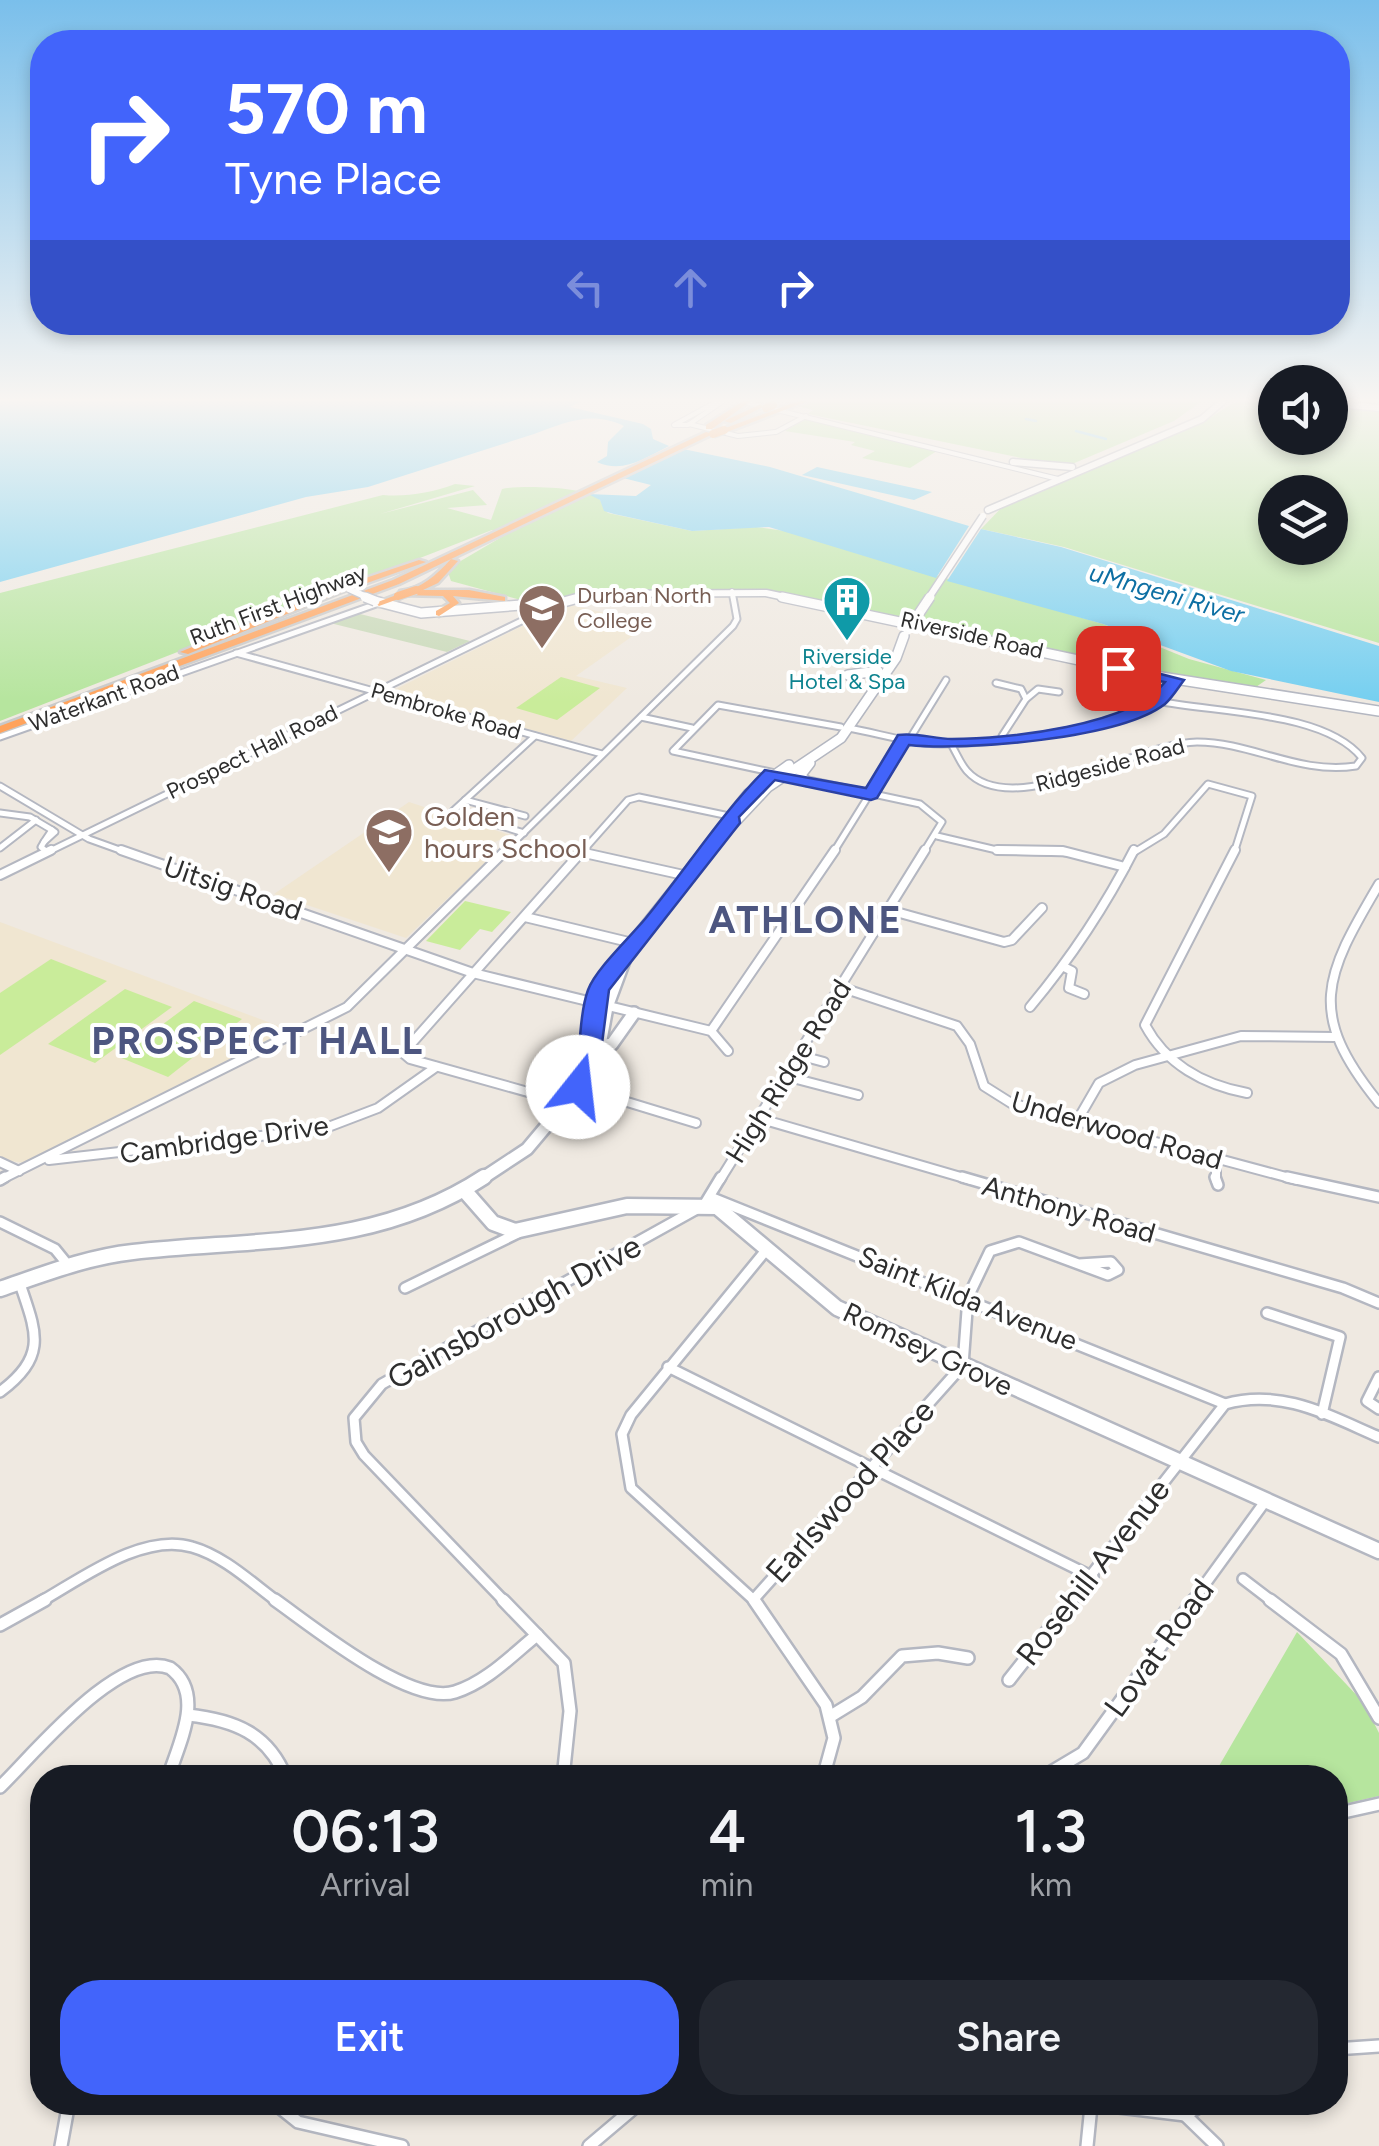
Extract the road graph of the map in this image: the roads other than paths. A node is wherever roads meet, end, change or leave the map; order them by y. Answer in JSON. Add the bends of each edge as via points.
{"nodes":[{"id":1,"x":564,"y":501,"type":"edge"},
{"id":2,"x":998,"y":501,"type":"edge"},
{"id":3,"x":1009,"y":501,"type":"edge"},
{"id":4,"x":986,"y":513,"type":"junction"},
{"id":5,"x":487,"y":538,"type":"junction"},
{"id":6,"x":440,"y":575,"type":"junction"},
{"id":7,"x":348,"y":589,"type":"junction"},
{"id":8,"x":732,"y":591,"type":"junction"},
{"id":9,"x":443,"y":593,"type":"junction"},
{"id":10,"x":503,"y":598,"type":"junction"},
{"id":11,"x":377,"y":602,"type":"junction"},
{"id":12,"x":535,"y":608,"type":"junction"},
{"id":13,"x":443,"y":612,"type":"junction"},
{"id":14,"x":504,"y":628,"type":"junction"},
{"id":15,"x":906,"y":633,"type":"junction"},
{"id":16,"x":233,"y":648,"type":"junction"},
{"id":17,"x":878,"y":671,"type":"junction"},
{"id":18,"x":848,"y":675,"type":"dead end"},
{"id":19,"x":946,"y":680,"type":"dead end"},
{"id":20,"x":1176,"y":680,"type":"junction"},
{"id":21,"x":996,"y":683,"type":"dead end"},
{"id":22,"x":97,"y":689,"type":"junction"},
{"id":23,"x":376,"y":691,"type":"junction"},
{"id":24,"x":1059,"y":692,"type":"dead end"},
{"id":25,"x":1026,"y":699,"type":"junction"},
{"id":26,"x":1158,"y":701,"type":"junction"},
{"id":27,"x":1379,"y":711,"type":"edge"},
{"id":28,"x":640,"y":717,"type":"junction"},
{"id":29,"x":844,"y":727,"type":"junction"},
{"id":30,"x":692,"y":728,"type":"junction"},
{"id":31,"x":0,"y":731,"type":"edge"},
{"id":32,"x":536,"y":736,"type":"junction"},
{"id":33,"x":1002,"y":736,"type":"junction"},
{"id":34,"x":906,"y":740,"type":"junction"},
{"id":35,"x":951,"y":744,"type":"junction"},
{"id":36,"x":602,"y":754,"type":"junction"},
{"id":37,"x":812,"y":760,"type":"junction"},
{"id":38,"x":777,"y":775,"type":"junction"},
{"id":39,"x":808,"y":782,"type":"junction"},
{"id":40,"x":4,"y":791,"type":"edge"},
{"id":41,"x":871,"y":794,"type":"junction"},
{"id":42,"x":465,"y":800,"type":"junction"},
{"id":43,"x":0,"y":813,"type":"edge"},
{"id":44,"x":737,"y":814,"type":"junction"},
{"id":45,"x":526,"y":816,"type":"dead end"},
{"id":46,"x":36,"y":820,"type":"junction"},
{"id":47,"x":524,"y":834,"type":"junction"},
{"id":48,"x":82,"y":835,"type":"junction"},
{"id":49,"x":937,"y":836,"type":"junction"},
{"id":50,"x":0,"y":848,"type":"edge"},
{"id":51,"x":45,"y":848,"type":"junction"},
{"id":52,"x":580,"y":852,"type":"junction"},
{"id":53,"x":1125,"y":867,"type":"junction"},
{"id":54,"x":0,"y":875,"type":"edge"},
{"id":55,"x":690,"y":877,"type":"junction"},
{"id":56,"x":1368,"y":882,"type":"dead end"},
{"id":57,"x":1379,"y":884,"type":"edge"},
{"id":58,"x":1367,"y":903,"type":"junction"},
{"id":59,"x":1379,"y":907,"type":"edge"},
{"id":60,"x":1042,"y":908,"type":"dead end"},
{"id":61,"x":889,"y":910,"type":"junction"},
{"id":62,"x":525,"y":917,"type":"junction"},
{"id":63,"x":637,"y":944,"type":"junction"},
{"id":64,"x":408,"y":948,"type":"junction"},
{"id":65,"x":624,"y":961,"type":"junction"},
{"id":66,"x":1064,"y":967,"type":"junction"},
{"id":67,"x":473,"y":973,"type":"junction"},
{"id":68,"x":840,"y":987,"type":"junction"},
{"id":69,"x":1084,"y":994,"type":"dead end"},
{"id":70,"x":594,"y":1003,"type":"junction"},
{"id":71,"x":608,"y":1006,"type":"junction"},
{"id":72,"x":1030,"y":1007,"type":"dead end"},
{"id":73,"x":634,"y":1013,"type":"junction"},
{"id":74,"x":711,"y":1031,"type":"junction"},
{"id":75,"x":1335,"y":1037,"type":"junction"},
{"id":76,"x":597,"y":1047,"type":"junction"},
{"id":77,"x":728,"y":1051,"type":"dead end"},
{"id":78,"x":798,"y":1055,"type":"junction"},
{"id":79,"x":1170,"y":1055,"type":"junction"},
{"id":80,"x":824,"y":1062,"type":"dead end"},
{"id":81,"x":436,"y":1066,"type":"junction"},
{"id":82,"x":786,"y":1076,"type":"junction"},
{"id":83,"x":578,"y":1087,"type":"junction"},
{"id":84,"x":1246,"y":1094,"type":"dead end"},
{"id":85,"x":858,"y":1095,"type":"dead end"},
{"id":86,"x":567,"y":1103,"type":"junction"},
{"id":87,"x":1379,"y":1103,"type":"edge"},
{"id":88,"x":758,"y":1118,"type":"junction"},
{"id":89,"x":1077,"y":1121,"type":"junction"},
{"id":90,"x":696,"y":1122,"type":"dead end"},
{"id":91,"x":1216,"y":1158,"type":"junction"},
{"id":92,"x":44,"y":1160,"type":"junction"},
{"id":93,"x":0,"y":1162,"type":"edge"},
{"id":94,"x":19,"y":1172,"type":"junction"},
{"id":95,"x":0,"y":1180,"type":"edge"},
{"id":96,"x":1218,"y":1185,"type":"dead end"},
{"id":97,"x":464,"y":1190,"type":"junction"},
{"id":98,"x":1379,"y":1197,"type":"edge"},
{"id":99,"x":707,"y":1200,"type":"junction"},
{"id":100,"x":759,"y":1215,"type":"junction"},
{"id":101,"x":0,"y":1222,"type":"edge"},
{"id":102,"x":742,"y":1224,"type":"junction"},
{"id":103,"x":522,"y":1231,"type":"junction"},
{"id":104,"x":770,"y":1247,"type":"junction"},
{"id":105,"x":1078,"y":1264,"type":"dead end"},
{"id":106,"x":68,"y":1265,"type":"junction"},
{"id":107,"x":19,"y":1281,"type":"junction"},
{"id":108,"x":406,"y":1288,"type":"dead end"},
{"id":109,"x":0,"y":1290,"type":"edge"},
{"id":110,"x":968,"y":1297,"type":"junction"},
{"id":111,"x":1379,"y":1303,"type":"edge"},
{"id":112,"x":1267,"y":1312,"type":"dead end"},
{"id":113,"x":963,"y":1365,"type":"junction"},
{"id":114,"x":668,"y":1367,"type":"junction"},
{"id":115,"x":1379,"y":1377,"type":"edge"},
{"id":116,"x":0,"y":1392,"type":"edge"},
{"id":117,"x":1225,"y":1404,"type":"junction"},
{"id":118,"x":1379,"y":1409,"type":"edge"},
{"id":119,"x":1322,"y":1414,"type":"junction"},
{"id":120,"x":1379,"y":1437,"type":"edge"},
{"id":121,"x":1178,"y":1463,"type":"junction"},
{"id":122,"x":870,"y":1468,"type":"junction"},
{"id":123,"x":1264,"y":1503,"type":"junction"},
{"id":124,"x":1379,"y":1551,"type":"edge"},
{"id":125,"x":1093,"y":1577,"type":"junction"},
{"id":126,"x":1243,"y":1579,"type":"dead end"},
{"id":127,"x":754,"y":1599,"type":"junction"},
{"id":128,"x":0,"y":1625,"type":"edge"},
{"id":129,"x":537,"y":1634,"type":"junction"},
{"id":130,"x":968,"y":1658,"type":"dead end"},
{"id":131,"x":1008,"y":1680,"type":"dead end"},
{"id":132,"x":188,"y":1716,"type":"junction"},
{"id":133,"x":831,"y":1716,"type":"junction"},
{"id":134,"x":1379,"y":1718,"type":"edge"},
{"id":135,"x":172,"y":1765,"type":"edge"},
{"id":136,"x":281,"y":1765,"type":"edge"},
{"id":137,"x":565,"y":1765,"type":"edge"},
{"id":138,"x":827,"y":1765,"type":"edge"},
{"id":139,"x":1066,"y":1765,"type":"edge"},
{"id":140,"x":0,"y":1786,"type":"edge"},
{"id":141,"x":1379,"y":1804,"type":"edge"},
{"id":142,"x":1348,"y":1811,"type":"edge"},
{"id":143,"x":1379,"y":2046,"type":"edge"},
{"id":144,"x":1348,"y":2048,"type":"edge"},
{"id":145,"x":67,"y":2115,"type":"edge"},
{"id":146,"x":289,"y":2115,"type":"edge"},
{"id":147,"x":626,"y":2115,"type":"edge"},
{"id":148,"x":1086,"y":2115,"type":"edge"},
{"id":149,"x":1186,"y":2115,"type":"edge"},
{"id":150,"x":61,"y":2146,"type":"edge"},
{"id":151,"x":402,"y":2146,"type":"edge"},
{"id":152,"x":589,"y":2146,"type":"edge"},
{"id":153,"x":1087,"y":2146,"type":"edge"},
{"id":154,"x":1217,"y":2146,"type":"edge"}],
"edges":[{"from":1,"to":5,"type":"highway","name":"Ruth First Highway"},
{"from":2,"to":4,"type":"main road"},
{"from":3,"to":4,"type":"main road"},
{"from":4,"to":15,"type":"main road","bridge":true},
{"from":5,"to":6,"type":"highway"},
{"from":5,"to":7,"type":"highway"},
{"from":5,"to":16,"type":"highway","name":"Ruth First Highway"},
{"from":5,"to":22,"type":"highway","name":"Ruth First Highway"},
{"from":6,"to":10,"type":"highway"},
{"from":6,"to":11,"type":"highway","bridge":true},
{"from":7,"to":11,"type":"main road","name":"Riverside Road","bridge":true},
{"from":7,"to":22,"type":"highway"},
{"from":8,"to":12,"type":"main road","name":"Riverside Road","via":[[590,594]]},
{"from":8,"to":20,"type":"main road","name":"Riverside Road","via":[[897,618]]},
{"from":8,"to":28,"type":"street","via":[[732,626]]},
{"from":9,"to":10,"type":"highway"},
{"from":9,"to":13,"type":"highway","via":[[455,603]]},
{"from":9,"to":16,"type":"highway","via":[[382,594]]},
{"from":10,"to":12,"type":"main road","name":"Riverside Road"},
{"from":10,"to":13,"type":"main road","name":"Riverside Road"},
{"from":11,"to":13,"type":"main road","name":"Riverside Road","via":[[406,612]]},
{"from":11,"to":16,"type":"street"},
{"from":12,"to":13,"type":"main road","name":"Riverside Road"},
{"from":12,"to":14,"type":"street","name":"Prospect Hall Road"},
{"from":12,"to":14,"type":"street","name":"Prospect Hall Road"},
{"from":14,"to":23,"type":"street","name":"Prospect Hall Road"},
{"from":15,"to":17,"type":"main road"},
{"from":15,"to":29,"type":"main road","via":[[896,658]]},
{"from":16,"to":23,"type":"street","name":"Pembroke Road"},
{"from":16,"to":31,"type":"highway","name":"Ruth First Highway"},
{"from":17,"to":18,"type":"main road"},
{"from":17,"to":29,"type":"main road"},
{"from":19,"to":34,"type":"street"},
{"from":20,"to":26,"type":"street"},
{"from":20,"to":27,"type":"main road","name":"Riverside Road"},
{"from":21,"to":25,"type":"street","via":[[1022,689]]},
{"from":22,"to":31,"type":"highway","name":"Ruth First Highway"},
{"from":23,"to":32,"type":"street","name":"Pembroke Road"},
{"from":23,"to":48,"type":"street","name":"Prospect Hall Road"},
{"from":24,"to":25,"type":"street","via":[[1038,689]]},
{"from":25,"to":33,"type":"street"},
{"from":26,"to":33,"type":"street","via":[[1066,731]]},
{"from":26,"to":35,"type":"street","name":"Ridgeside Road","via":[[1324,733],[1357,747],[1362,758],[1356,766],[1320,770],[1219,745],[1182,743],[1020,788],[967,772]]},
{"from":28,"to":30,"type":"street"},
{"from":28,"to":36,"type":"street"},
{"from":29,"to":30,"type":"street","via":[[722,705]]},
{"from":29,"to":34,"type":"street"},
{"from":29,"to":37,"type":"main road"},
{"from":29,"to":38,"type":"main road"},
{"from":30,"to":38,"type":"street","via":[[676,754]]},
{"from":32,"to":36,"type":"street","name":"Pembroke Road"},
{"from":32,"to":42,"type":"street"},
{"from":33,"to":35,"type":"street"},
{"from":34,"to":35,"type":"street"},
{"from":34,"to":41,"type":"street"},
{"from":36,"to":47,"type":"street"},
{"from":37,"to":38,"type":"main road"},
{"from":37,"to":39,"type":"main road","via":[[800,774]]},
{"from":38,"to":39,"type":"street"},
{"from":38,"to":44,"type":"main road"},
{"from":39,"to":41,"type":"street"},
{"from":40,"to":48,"type":"street","name":"Uitsig Road"},
{"from":41,"to":49,"type":"street","via":[[931,810],[942,822]]},
{"from":41,"to":74,"type":"street"},
{"from":42,"to":45,"type":"street"},
{"from":42,"to":47,"type":"street","via":[[454,813]]},
{"from":43,"to":46,"type":"street"},
{"from":44,"to":52,"type":"street","via":[[634,798]]},
{"from":44,"to":55,"type":"main road"},
{"from":46,"to":50,"type":"street"},
{"from":46,"to":51,"type":"street","via":[[52,830]]},
{"from":47,"to":64,"type":"street"},
{"from":48,"to":51,"type":"street","name":"Prospect Hall Road"},
{"from":48,"to":64,"type":"street","name":"Uitsig Road"},
{"from":49,"to":53,"type":"street","via":[[989,850],[1063,851]]},
{"from":49,"to":61,"type":"street","name":"High Ridge Road"},
{"from":51,"to":54,"type":"street","name":"Prospect Hall Road"},
{"from":52,"to":55,"type":"street"},
{"from":52,"to":62,"type":"street"},
{"from":53,"to":66,"type":"street"},
{"from":53,"to":79,"type":"street","via":[[1135,848],[1164,834],[1206,785],[1252,794],[1229,869],[1147,1018],[1147,1030]]},
{"from":55,"to":63,"type":"main road"},
{"from":56,"to":57,"type":"street"},
{"from":57,"to":58,"type":"street"},
{"from":58,"to":59,"type":"street"},
{"from":58,"to":75,"type":"street","via":[[1328,985]]},
{"from":60,"to":61,"type":"street","via":[[1004,942]]},
{"from":61,"to":68,"type":"street","name":"High Ridge Road"},
{"from":62,"to":63,"type":"street"},
{"from":62,"to":67,"type":"street"},
{"from":63,"to":65,"type":"main road"},
{"from":64,"to":67,"type":"street","name":"Uitsig Road"},
{"from":64,"to":92,"type":"street","via":[[337,1014]]},
{"from":65,"to":70,"type":"main road"},
{"from":65,"to":71,"type":"main road"},
{"from":66,"to":69,"type":"street","via":[[1072,972],[1069,988]]},
{"from":66,"to":72,"type":"street"},
{"from":67,"to":70,"type":"street","name":"Uitsig Road"},
{"from":67,"to":81,"type":"street","via":[[403,1052]]},
{"from":68,"to":78,"type":"street","name":"High Ridge Road"},
{"from":68,"to":89,"type":"street","name":"Underwood Road","via":[[957,1026],[990,1091]]},
{"from":70,"to":71,"type":"street","name":"Uitsig Road"},
{"from":70,"to":76,"type":"main road"},
{"from":71,"to":73,"type":"street","name":"Uitsig Road"},
{"from":71,"to":76,"type":"main road"},
{"from":73,"to":74,"type":"street","name":"Uitsig Road"},
{"from":73,"to":76,"type":"main road","via":[[614,1042]]},
{"from":74,"to":77,"type":"street"},
{"from":75,"to":79,"type":"street","via":[[1254,1034]]},
{"from":75,"to":87,"type":"street"},
{"from":76,"to":83,"type":"main road","via":[[596,1067]]},
{"from":78,"to":80,"type":"street"},
{"from":78,"to":82,"type":"street","name":"High Ridge Road"},
{"from":79,"to":84,"type":"street","via":[[1208,1082]]},
{"from":79,"to":89,"type":"street","via":[[1106,1077]]},
{"from":81,"to":86,"type":"street"},
{"from":81,"to":92,"type":"street","name":"Cambridge Drive","via":[[378,1108],[334,1126]]},
{"from":82,"to":85,"type":"street"},
{"from":82,"to":88,"type":"street","name":"High Ridge Road"},
{"from":83,"to":86,"type":"main road"},
{"from":83,"to":90,"type":"street"},
{"from":86,"to":97,"type":"main road","via":[[526,1149]]},
{"from":88,"to":99,"type":"street","name":"High Ridge Road"},
{"from":88,"to":111,"type":"street","name":"Anthony Road","via":[[1203,1243]]},
{"from":89,"to":91,"type":"street","name":"Underwood Road"},
{"from":91,"to":96,"type":"street"},
{"from":91,"to":98,"type":"street","name":"Underwood Road"},
{"from":92,"to":94,"type":"street","name":"Cambridge Drive"},
{"from":93,"to":94,"type":"street"},
{"from":94,"to":95,"type":"street","name":"Cambridge Drive"},
{"from":97,"to":103,"type":"main road","via":[[498,1226]]},
{"from":97,"to":106,"type":"main road","via":[[338,1236],[160,1248]]},
{"from":99,"to":100,"type":"street","name":"Saint Kilda Avenue"},
{"from":99,"to":102,"type":"main road","name":"Romsey Grove"},
{"from":99,"to":103,"type":"main road","via":[[612,1208]]},
{"from":99,"to":129,"type":"street","name":"Gainsborough Drive","via":[[466,1332],[382,1384],[358,1407],[353,1431],[364,1456]]},
{"from":100,"to":102,"type":"street"},
{"from":100,"to":110,"type":"street","name":"Saint Kilda Avenue"},
{"from":101,"to":106,"type":"street","via":[[55,1249]]},
{"from":102,"to":104,"type":"main road","name":"Romsey Grove"},
{"from":103,"to":108,"type":"street"},
{"from":104,"to":113,"type":"main road","name":"Romsey Grove","via":[[826,1300]]},
{"from":104,"to":114,"type":"street"},
{"from":105,"to":110,"type":"street","via":[[1027,1244],[1005,1244],[985,1258]]},
{"from":106,"to":107,"type":"main road"},
{"from":107,"to":109,"type":"main road"},
{"from":107,"to":116,"type":"street","via":[[37,1355]]},
{"from":110,"to":113,"type":"street"},
{"from":110,"to":117,"type":"street","name":"Saint Kilda Avenue"},
{"from":112,"to":119,"type":"street","via":[[1339,1335]]},
{"from":113,"to":121,"type":"main road","name":"Romsey Grove"},
{"from":113,"to":122,"type":"street","name":"Earlswood Place"},
{"from":114,"to":122,"type":"street"},
{"from":114,"to":127,"type":"street","via":[[624,1425],[631,1488]]},
{"from":115,"to":118,"type":"street","via":[[1367,1402]]},
{"from":117,"to":119,"type":"street","via":[[1269,1396]]},
{"from":117,"to":121,"type":"street","name":"Rosehill Avenue"},
{"from":119,"to":120,"type":"street"},
{"from":121,"to":123,"type":"main road","name":"Romsey Grove"},
{"from":121,"to":125,"type":"street","name":"Rosehill Avenue"},
{"from":122,"to":125,"type":"street"},
{"from":122,"to":127,"type":"street","name":"Earlswood Place"},
{"from":123,"to":124,"type":"main road","name":"Romsey Grove"},
{"from":123,"to":139,"type":"street","name":"Lovat Road","via":[[1092,1742]]},
{"from":125,"to":131,"type":"street","name":"Rosehill Avenue"},
{"from":126,"to":134,"type":"street","via":[[1340,1654]]},
{"from":127,"to":133,"type":"street"},
{"from":128,"to":129,"type":"street","via":[[134,1554],[175,1543],[221,1561],[428,1695],[475,1682]]},
{"from":129,"to":137,"type":"street","name":"Gainsborough Drive","via":[[566,1669]]},
{"from":130,"to":133,"type":"street","via":[[902,1656],[862,1697]]},
{"from":132,"to":135,"type":"street"},
{"from":132,"to":136,"type":"street","via":[[258,1734]]},
{"from":132,"to":140,"type":"street","via":[[187,1690],[178,1674],[162,1664],[134,1666]]},
{"from":133,"to":138,"type":"street"},
{"from":141,"to":142,"type":"street"},
{"from":143,"to":144,"type":"street"},
{"from":145,"to":150,"type":"street"},
{"from":146,"to":151,"type":"street"},
{"from":147,"to":152,"type":"street"},
{"from":148,"to":153,"type":"street"},
{"from":149,"to":154,"type":"street"}]}
